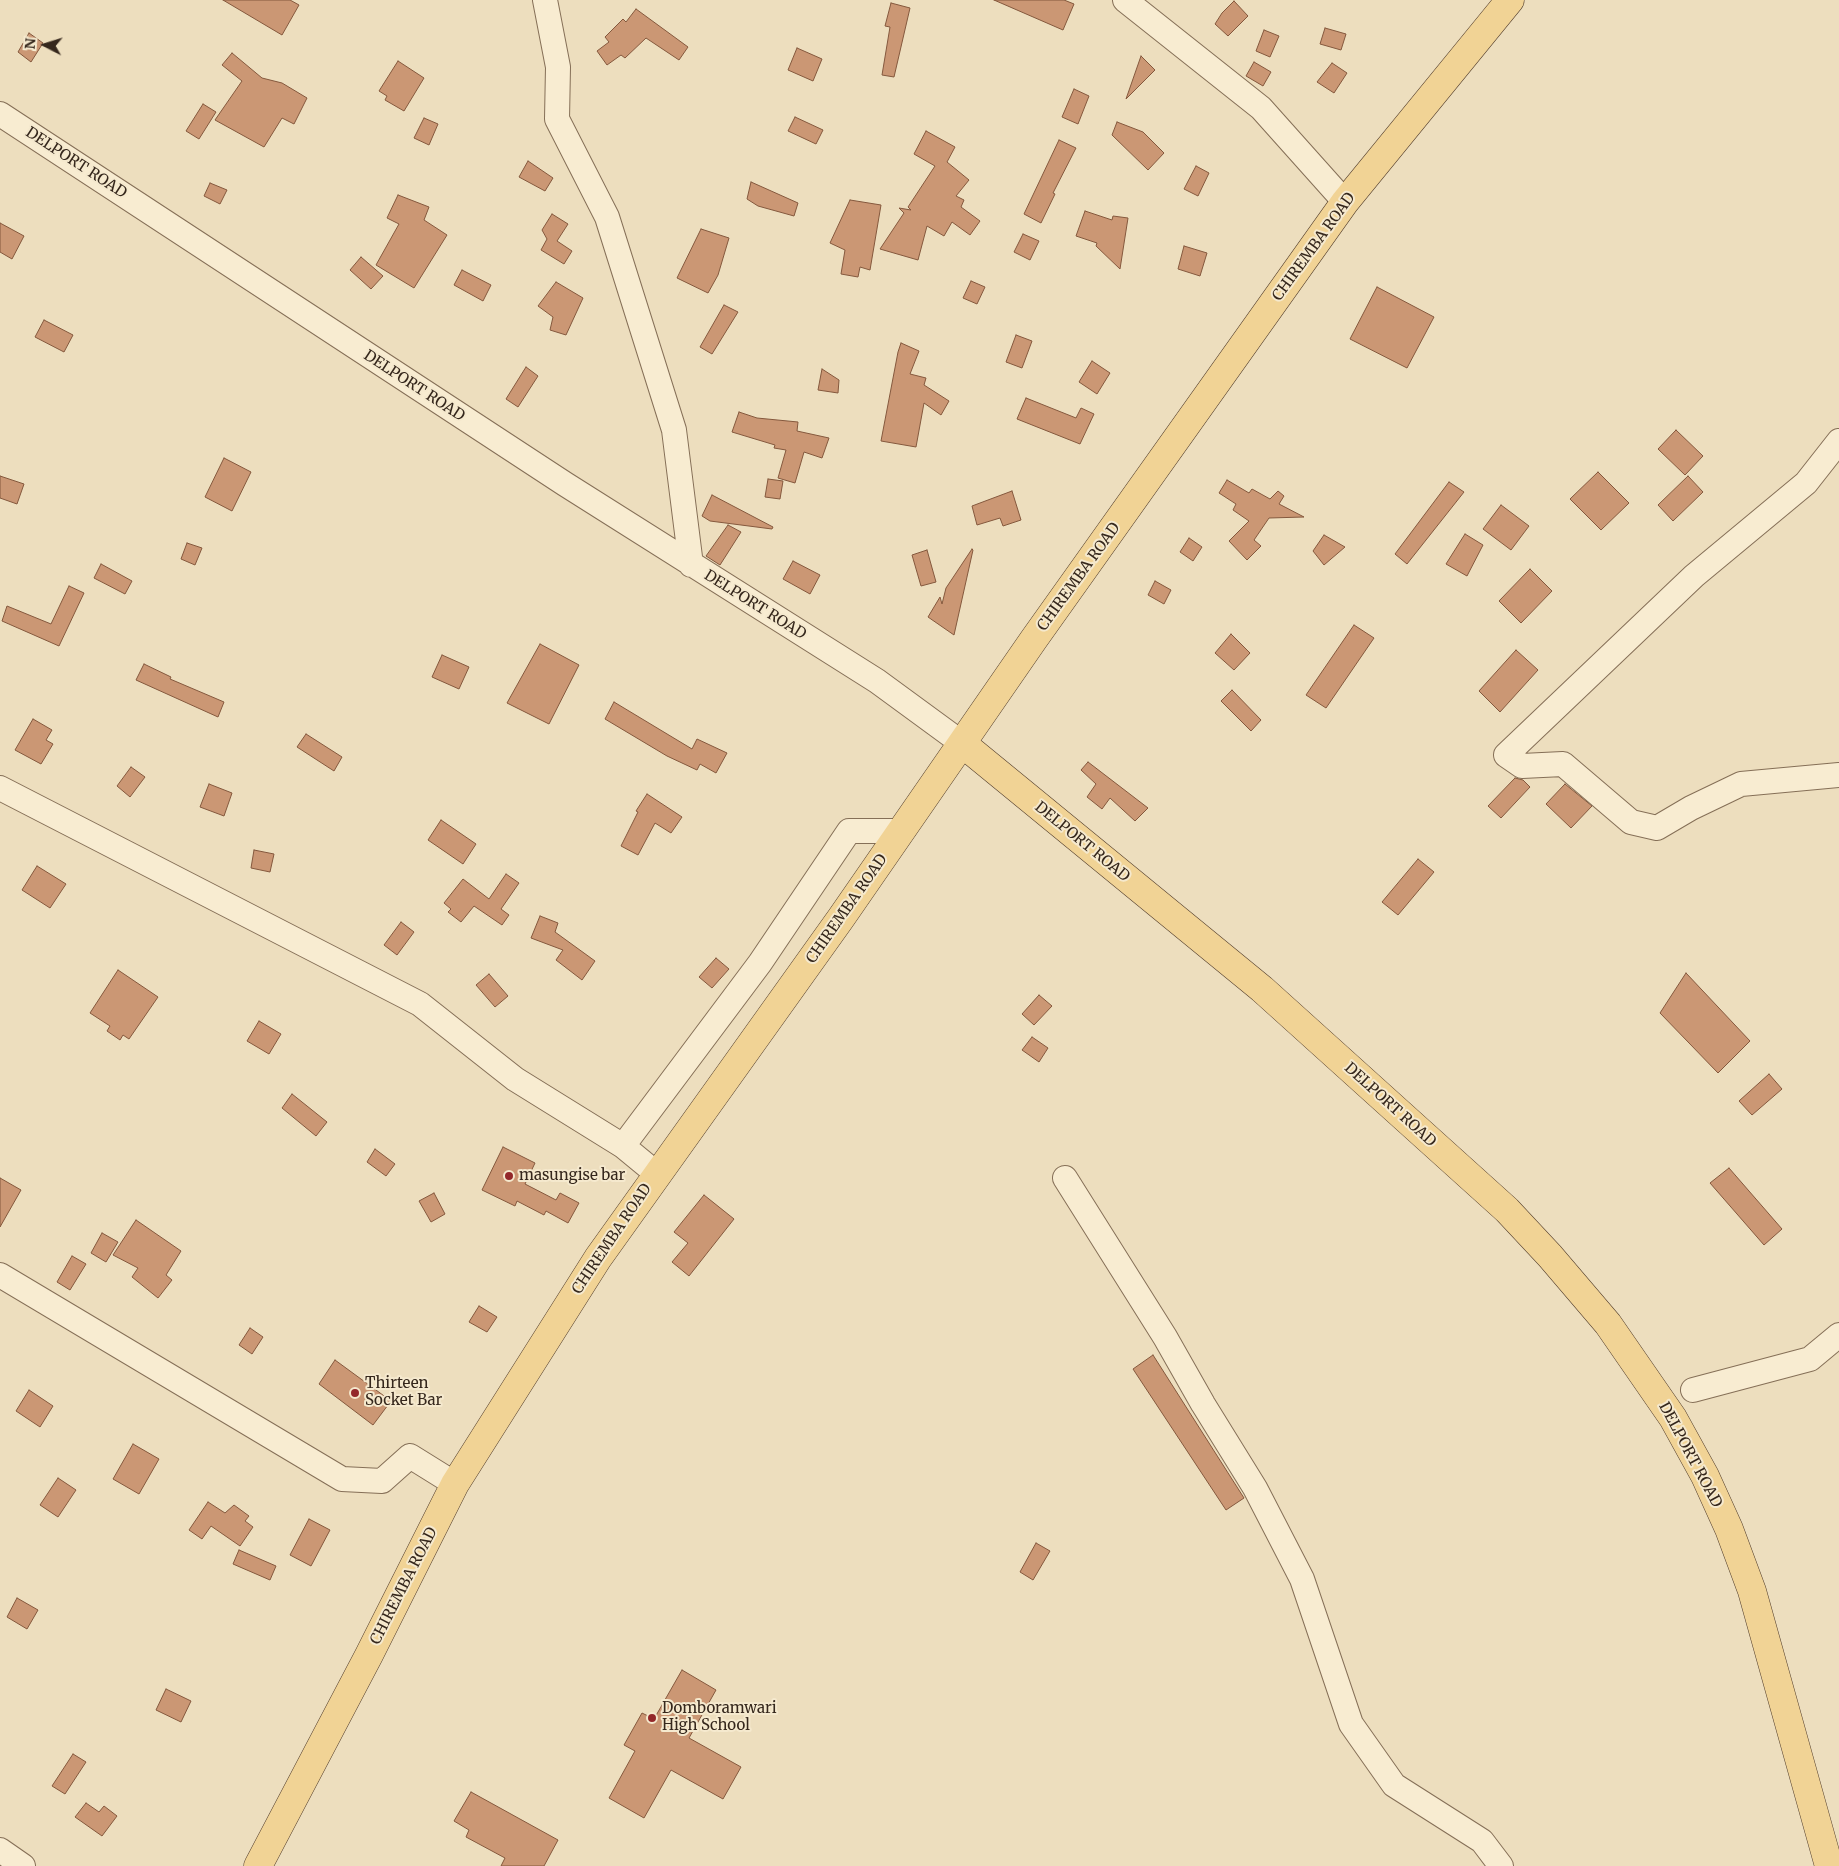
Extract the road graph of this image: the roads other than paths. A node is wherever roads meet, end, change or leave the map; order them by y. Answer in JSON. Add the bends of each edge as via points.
{"nodes":[{"id":1,"x":545,"y":0,"type":"edge"},
{"id":2,"x":1125,"y":0,"type":"edge"},
{"id":3,"x":1510,"y":0,"type":"edge"},
{"id":4,"x":0,"y":114,"type":"edge"},
{"id":5,"x":1345,"y":202,"type":"junction"},
{"id":6,"x":1839,"y":440,"type":"edge"},
{"id":7,"x":691,"y":565,"type":"junction"},
{"id":8,"x":963,"y":744,"type":"junction"},
{"id":9,"x":1839,"y":775,"type":"edge"},
{"id":10,"x":0,"y":788,"type":"edge"},
{"id":11,"x":902,"y":831,"type":"junction"},
{"id":12,"x":623,"y":1146,"type":"junction"},
{"id":13,"x":657,"y":1174,"type":"junction"},
{"id":14,"x":1065,"y":1178,"type":"dead end"},
{"id":15,"x":0,"y":1275,"type":"edge"},
{"id":16,"x":1839,"y":1335,"type":"edge"},
{"id":17,"x":1693,"y":1390,"type":"dead end"},
{"id":18,"x":455,"y":1484,"type":"junction"},
{"id":19,"x":0,"y":1850,"type":"edge"},
{"id":20,"x":23,"y":1866,"type":"edge"},
{"id":21,"x":258,"y":1866,"type":"edge"},
{"id":22,"x":1501,"y":1866,"type":"edge"},
{"id":23,"x":1829,"y":1866,"type":"edge"}],
"edges":[{"from":1,"to":7,"type":"street","via":[[558,66],[556,119],[607,218],[674,430]]},
{"from":2,"to":5,"type":"street","via":[[1261,108]]},
{"from":3,"to":5,"type":"main road","name":"CHIREMBA ROAD"},
{"from":4,"to":7,"type":"street","name":"DELPORT ROAD"},
{"from":5,"to":8,"type":"main road","name":"CHIREMBA ROAD"},
{"from":6,"to":9,"type":"street","via":[[1806,483],[1694,576],[1506,755],[1522,766],[1562,764],[1631,822],[1657,828],[1741,784]]},
{"from":7,"to":8,"type":"street","name":"DELPORT ROAD","via":[[877,681]]},
{"from":8,"to":11,"type":"main road","name":"CHIREMBA ROAD"},
{"from":8,"to":23,"type":"main road","name":"DELPORT ROAD","via":[[1262,989],[1507,1210],[1608,1324],[1673,1418],[1729,1529],[1752,1591]]},
{"from":10,"to":12,"type":"street","via":[[420,1004],[515,1079]]},
{"from":11,"to":12,"type":"street","via":[[849,831],[760,963]]},
{"from":11,"to":13,"type":"main road","name":"CHIREMBA ROAD"},
{"from":12,"to":13,"type":"street"},
{"from":13,"to":18,"type":"main road","name":"CHIREMBA ROAD","via":[[559,1318]]},
{"from":14,"to":22,"type":"street","via":[[1165,1337],[1259,1496],[1302,1579],[1351,1724],[1394,1785],[1482,1841]]},
{"from":15,"to":18,"type":"street","via":[[342,1479],[382,1481],[410,1456]]},
{"from":16,"to":17,"type":"street","via":[[1810,1359]]},
{"from":18,"to":21,"type":"main road","name":"CHIREMBA ROAD"},
{"from":19,"to":20,"type":"street"}]}
